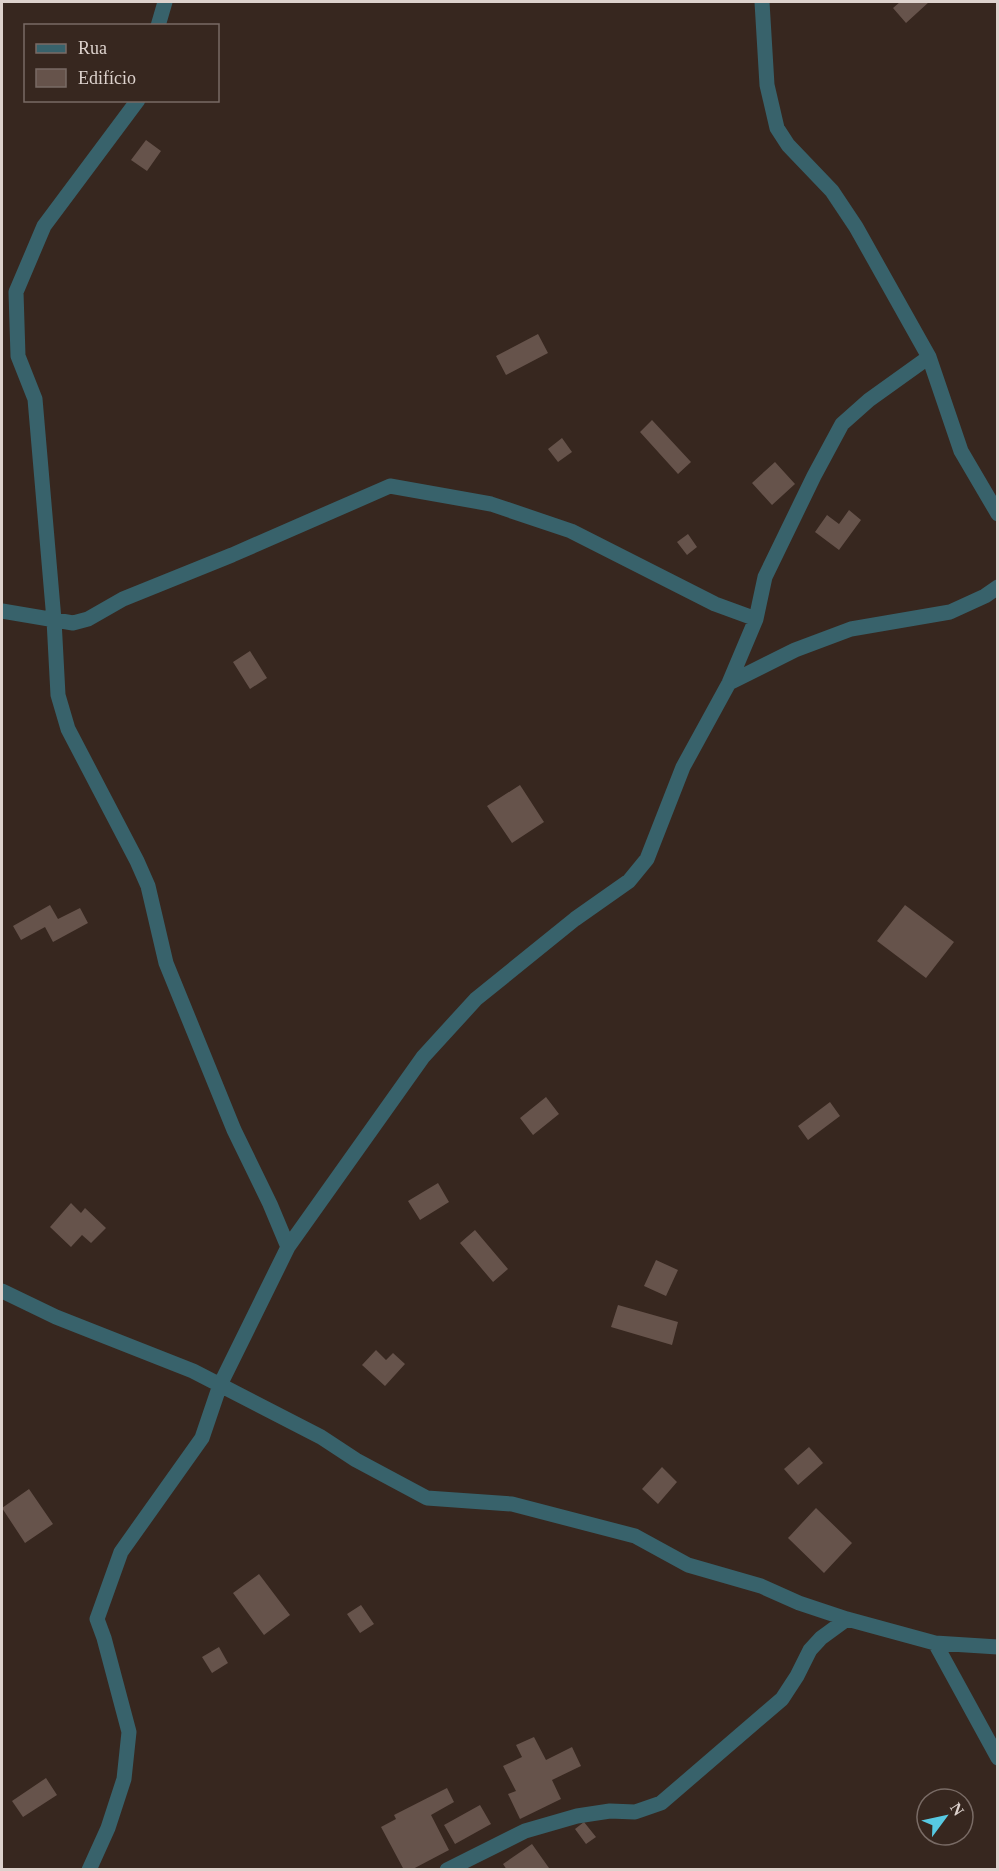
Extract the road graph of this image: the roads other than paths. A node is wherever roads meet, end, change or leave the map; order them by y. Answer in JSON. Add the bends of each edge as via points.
{"nodes":[{"id":1,"x":165,"y":2,"type":"edge"},
{"id":2,"x":762,"y":2,"type":"edge"},
{"id":3,"x":159,"y":24,"type":"edge"},
{"id":4,"x":137,"y":102,"type":"edge"},
{"id":5,"x":929,"y":357,"type":"junction"},
{"id":6,"x":998,"y":514,"type":"edge"},
{"id":7,"x":998,"y":587,"type":"edge"},
{"id":8,"x":2,"y":610,"type":"edge"},
{"id":9,"x":756,"y":619,"type":"junction"},
{"id":10,"x":54,"y":620,"type":"junction"},
{"id":11,"x":729,"y":683,"type":"junction"},
{"id":12,"x":288,"y":1247,"type":"junction"},
{"id":13,"x":2,"y":1291,"type":"edge"},
{"id":14,"x":220,"y":1385,"type":"junction"},
{"id":15,"x":847,"y":1619,"type":"junction"},
{"id":16,"x":935,"y":1643,"type":"junction"},
{"id":17,"x":998,"y":1647,"type":"edge"},
{"id":18,"x":998,"y":1758,"type":"edge"},
{"id":19,"x":89,"y":1869,"type":"edge"},
{"id":20,"x":447,"y":1869,"type":"edge"}],
"edges":[{"from":1,"to":3,"type":"street"},
{"from":2,"to":5,"type":"street","via":[[767,84],[777,128],[788,146],[832,191],[856,227]]},
{"from":4,"to":10,"type":"street","via":[[44,226],[16,292],[18,356],[35,399]]},
{"from":5,"to":6,"type":"street","via":[[961,451]]},
{"from":5,"to":9,"type":"street","via":[[842,424],[765,577]]},
{"from":7,"to":11,"type":"street","via":[[950,612],[851,629],[795,650]]},
{"from":8,"to":10,"type":"street"},
{"from":9,"to":10,"type":"street","via":[[715,604],[571,531],[491,504],[390,486],[123,599],[88,619],[73,623]]},
{"from":9,"to":11,"type":"street"},
{"from":10,"to":12,"type":"street","via":[[58,695],[68,729],[144,878],[166,963],[234,1131]]},
{"from":11,"to":12,"type":"street","via":[[682,767],[647,859],[629,881],[476,999],[423,1057]]},
{"from":12,"to":14,"type":"street"},
{"from":13,"to":14,"type":"street"},
{"from":14,"to":15,"type":"street","via":[[427,1498],[512,1504],[635,1536],[688,1565],[760,1586]]},
{"from":14,"to":19,"type":"street","via":[[202,1438],[121,1552],[97,1619],[129,1732],[124,1779]]},
{"from":15,"to":16,"type":"street"},
{"from":15,"to":20,"type":"street","via":[[810,1650],[782,1699],[661,1803],[635,1812],[577,1816],[525,1831]]},
{"from":16,"to":17,"type":"street"},
{"from":16,"to":18,"type":"street"}]}
